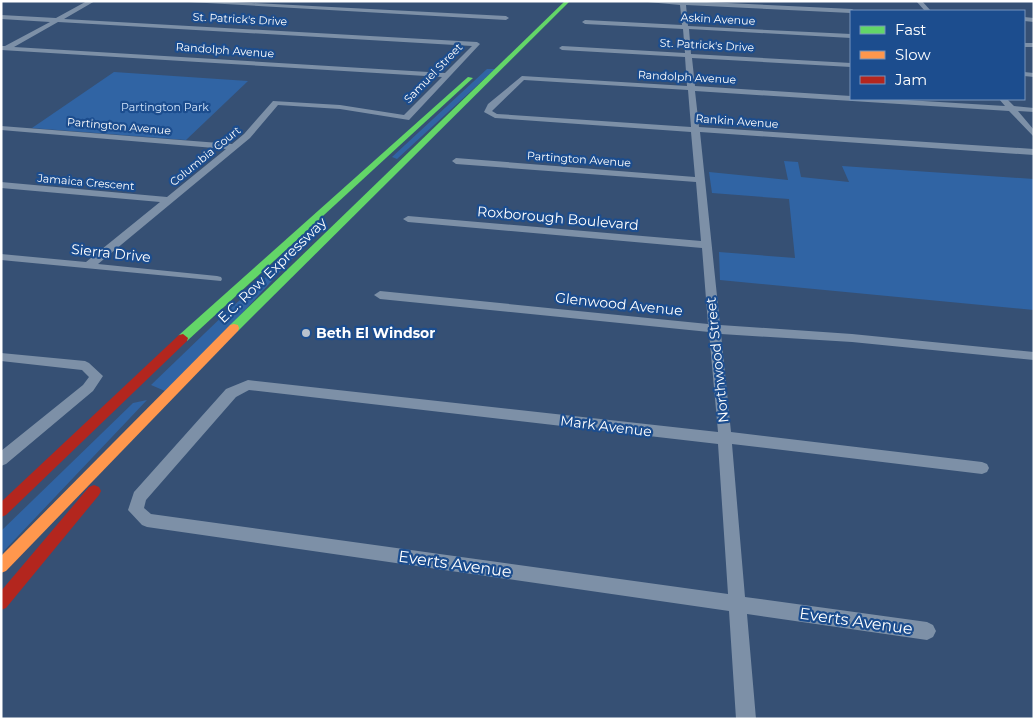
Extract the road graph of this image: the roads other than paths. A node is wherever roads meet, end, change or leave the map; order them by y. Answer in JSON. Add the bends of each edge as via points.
{"nodes":[{"id":1,"x":92,"y":1,"type":"edge"},
{"id":2,"x":174,"y":1,"type":"edge"},
{"id":3,"x":568,"y":1,"type":"edge"},
{"id":4,"x":572,"y":1,"type":"edge"},
{"id":5,"x":640,"y":1,"type":"edge"},
{"id":6,"x":550,"y":2,"type":"edge"},
{"id":7,"x":684,"y":2,"type":"edge"},
{"id":8,"x":262,"y":3,"type":"edge"},
{"id":9,"x":850,"y":11,"type":"edge"},
{"id":10,"x":557,"y":14,"type":"junction"},
{"id":11,"x":1,"y":17,"type":"edge"},
{"id":12,"x":506,"y":18,"type":"dead end"},
{"id":13,"x":58,"y":20,"type":"junction"},
{"id":14,"x":584,"y":22,"type":"dead end"},
{"id":15,"x":686,"y":27,"type":"junction"},
{"id":16,"x":850,"y":36,"type":"edge"},
{"id":17,"x":477,"y":44,"type":"joint"},
{"id":18,"x":562,"y":48,"type":"dead end"},
{"id":19,"x":3,"y":49,"type":"edge"},
{"id":20,"x":689,"y":55,"type":"junction"},
{"id":21,"x":495,"y":56,"type":"dead end"},
{"id":22,"x":850,"y":64,"type":"edge"},
{"id":23,"x":476,"y":72,"type":"dead end"},
{"id":24,"x":447,"y":75,"type":"junction"},
{"id":25,"x":522,"y":78,"type":"joint"},
{"id":26,"x":692,"y":89,"type":"junction"},
{"id":27,"x":850,"y":98,"type":"edge"},
{"id":28,"x":874,"y":100,"type":"edge"},
{"id":29,"x":1004,"y":100,"type":"edge"},
{"id":30,"x":1011,"y":108,"type":"junction"},
{"id":31,"x":1034,"y":110,"type":"edge"},
{"id":32,"x":406,"y":118,"type":"joint"},
{"id":33,"x":1,"y":128,"type":"edge"},
{"id":34,"x":695,"y":129,"type":"junction"},
{"id":35,"x":1034,"y":135,"type":"edge"},
{"id":36,"x":234,"y":147,"type":"junction"},
{"id":37,"x":1034,"y":152,"type":"edge"},
{"id":38,"x":456,"y":161,"type":"dead end"},
{"id":39,"x":700,"y":180,"type":"junction"},
{"id":40,"x":1,"y":185,"type":"edge"},
{"id":41,"x":168,"y":200,"type":"junction"},
{"id":42,"x":408,"y":219,"type":"dead end"},
{"id":43,"x":706,"y":245,"type":"junction"},
{"id":44,"x":1,"y":258,"type":"edge"},
{"id":45,"x":88,"y":266,"type":"junction"},
{"id":46,"x":217,"y":279,"type":"dead end"},
{"id":47,"x":380,"y":295,"type":"dead end"},
{"id":48,"x":713,"y":329,"type":"junction"},
{"id":49,"x":206,"y":355,"type":"junction"},
{"id":50,"x":1,"y":356,"type":"edge"},
{"id":51,"x":1034,"y":356,"type":"edge"},
{"id":52,"x":231,"y":393,"type":"joint"},
{"id":53,"x":98,"y":418,"type":"junction"},
{"id":54,"x":725,"y":438,"type":"junction"},
{"id":55,"x":1,"y":460,"type":"edge"},
{"id":56,"x":982,"y":468,"type":"dead end"},
{"id":57,"x":1,"y":499,"type":"edge"},
{"id":58,"x":1,"y":511,"type":"edge"},
{"id":59,"x":1,"y":566,"type":"edge"},
{"id":60,"x":1,"y":603,"type":"edge"},
{"id":61,"x":736,"y":604,"type":"junction"},
{"id":62,"x":927,"y":631,"type":"dead end"},
{"id":63,"x":746,"y":719,"type":"edge"}],
"edges":[{"from":1,"to":13,"type":"street"},
{"from":2,"to":8,"type":"street"},
{"from":3,"to":10,"type":"highway","name":"E.C. Row Expressway"},
{"from":4,"to":10,"type":"highway"},
{"from":5,"to":7,"type":"street"},
{"from":6,"to":21,"type":"highway"},
{"from":7,"to":9,"type":"street"},
{"from":7,"to":15,"type":"street","name":"Northwood Street"},
{"from":8,"to":12,"type":"street"},
{"from":10,"to":49,"type":"highway","name":"E.C. Row Expressway"},
{"from":11,"to":13,"type":"street","name":"St. Patrick's Drive"},
{"from":13,"to":17,"type":"street","name":"St. Patrick's Drive"},
{"from":13,"to":19,"type":"street"},
{"from":14,"to":15,"type":"street","name":"Askin Avenue"},
{"from":15,"to":16,"type":"street","name":"Askin Avenue"},
{"from":15,"to":20,"type":"street","name":"Northwood Street"},
{"from":17,"to":24,"type":"street","name":"Samuel Street"},
{"from":18,"to":20,"type":"street","name":"St. Patrick's Drive"},
{"from":19,"to":24,"type":"street","name":"Randolph Avenue"},
{"from":20,"to":22,"type":"street","name":"St. Patrick's Drive"},
{"from":20,"to":26,"type":"street","name":"Northwood Street"},
{"from":23,"to":53,"type":"highway","name":"E.C. Row Expressway"},
{"from":24,"to":32,"type":"street","name":"Samuel Street"},
{"from":25,"to":26,"type":"street","name":"Randolph Avenue"},
{"from":25,"to":34,"type":"street","name":"Rankin Avenue","via":[[491,106],[490,114]]},
{"from":26,"to":27,"type":"street","name":"Randolph Avenue"},
{"from":26,"to":34,"type":"street","name":"Northwood Street"},
{"from":28,"to":30,"type":"street"},
{"from":29,"to":30,"type":"street"},
{"from":30,"to":31,"type":"street"},
{"from":30,"to":35,"type":"street"},
{"from":32,"to":36,"type":"street","name":"Columbia Court","via":[[340,107],[276,103]]},
{"from":33,"to":36,"type":"street","name":"Partington Avenue"},
{"from":34,"to":37,"type":"street","name":"Rankin Avenue"},
{"from":34,"to":39,"type":"street","name":"Northwood Street"},
{"from":36,"to":41,"type":"street","name":"Columbia Court"},
{"from":38,"to":39,"type":"street","name":"Partington Avenue"},
{"from":39,"to":43,"type":"street","name":"Northwood Street"},
{"from":40,"to":41,"type":"street","name":"Jamaica Crescent"},
{"from":41,"to":45,"type":"street","name":"Columbia Court"},
{"from":42,"to":43,"type":"street","name":"Roxborough Boulevard"},
{"from":43,"to":48,"type":"street","name":"Northwood Street"},
{"from":44,"to":45,"type":"street","name":"Sierra Drive"},
{"from":45,"to":46,"type":"street","name":"Sierra Drive"},
{"from":47,"to":48,"type":"street","name":"Glenwood Avenue"},
{"from":48,"to":51,"type":"street","name":"Glenwood Avenue","via":[[852,338]]},
{"from":48,"to":54,"type":"street","name":"Northwood Street"},
{"from":49,"to":59,"type":"highway","name":"E.C. Row Expressway"},
{"from":49,"to":60,"type":"highway"},
{"from":50,"to":55,"type":"street","via":[[85,366],[97,376],[88,388]]},
{"from":52,"to":54,"type":"street","name":"Mark Avenue","via":[[248,386],[275,388]]},
{"from":52,"to":61,"type":"street","name":"Everts Avenue","via":[[139,497],[136,510],[147,520]]},
{"from":53,"to":57,"type":"highway"},
{"from":53,"to":58,"type":"highway","name":"E.C. Row Expressway"},
{"from":54,"to":56,"type":"street","name":"Mark Avenue"},
{"from":54,"to":61,"type":"street","name":"Northwood Street"},
{"from":61,"to":62,"type":"street","name":"Everts Avenue"},
{"from":61,"to":63,"type":"street","name":"Northwood Street"}]}
